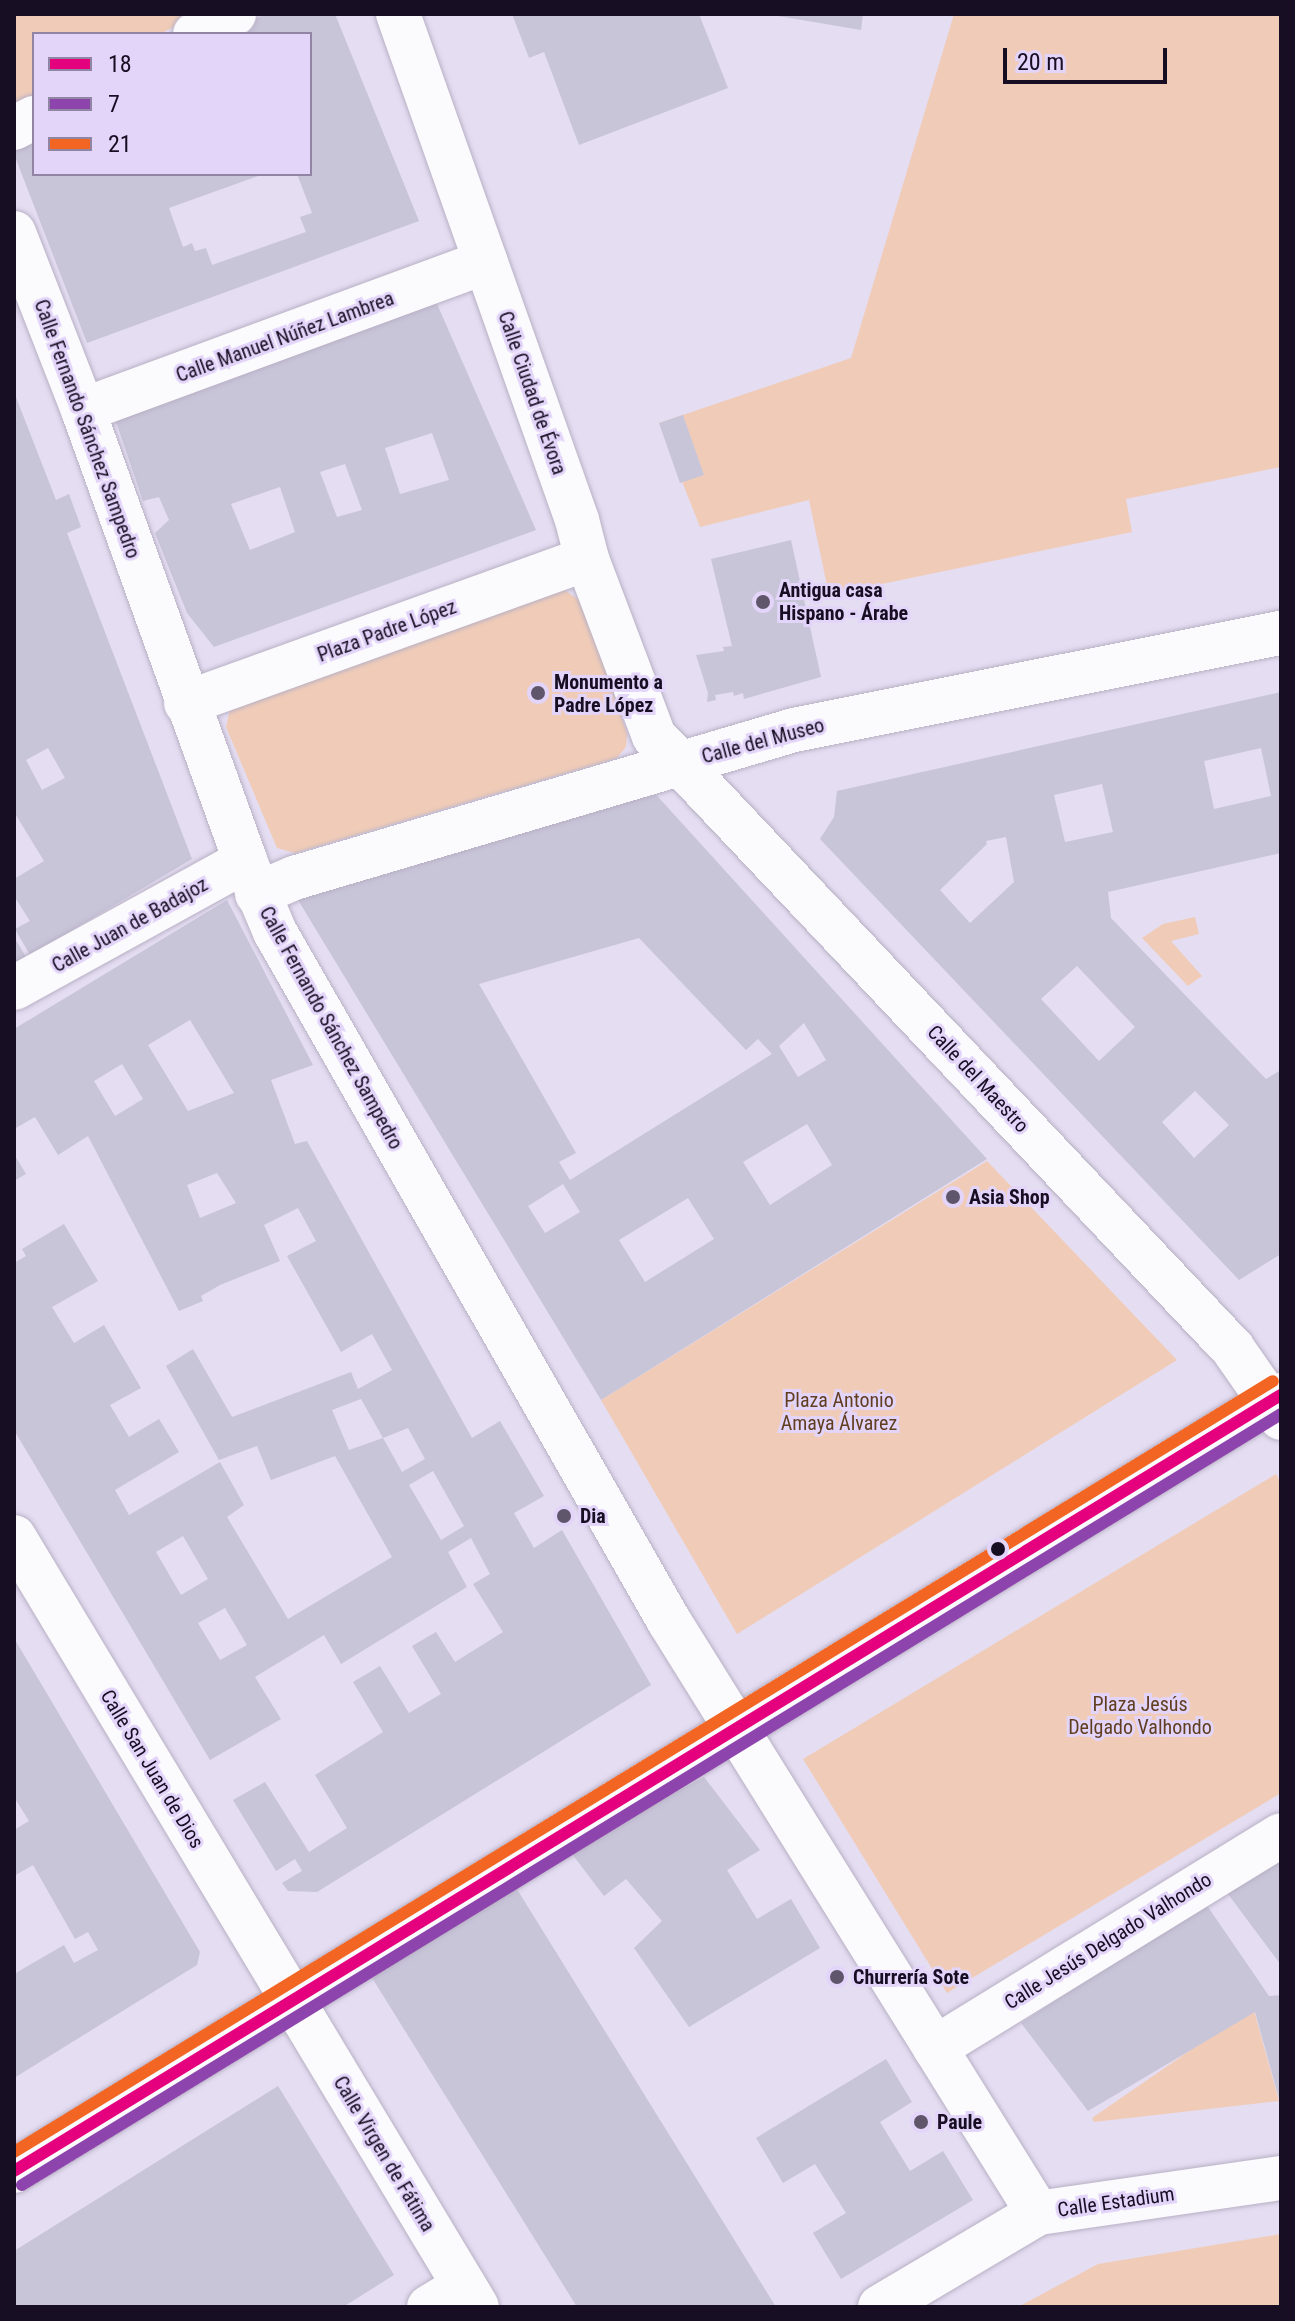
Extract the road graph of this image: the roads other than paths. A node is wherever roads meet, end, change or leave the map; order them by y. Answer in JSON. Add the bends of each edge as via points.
{"nodes":[{"id":1,"x":234,"y":14,"type":"edge"},
{"id":2,"x":398,"y":14,"type":"edge"},
{"id":3,"x":199,"y":32,"type":"edge"},
{"id":4,"x":32,"y":119,"type":"edge"},
{"id":5,"x":14,"y":128,"type":"edge"},
{"id":6,"x":14,"y":233,"type":"edge"},
{"id":7,"x":486,"y":262,"type":"junction"},
{"id":8,"x":83,"y":410,"type":"junction"},
{"id":9,"x":587,"y":559,"type":"junction"},
{"id":10,"x":1281,"y":633,"type":"edge"},
{"id":11,"x":186,"y":703,"type":"junction"},
{"id":12,"x":679,"y":763,"type":"junction"},
{"id":13,"x":251,"y":878,"type":"junction"},
{"id":14,"x":14,"y":988,"type":"edge"},
{"id":15,"x":1278,"y":1405,"type":"edge"},
{"id":16,"x":14,"y":1537,"type":"edge"},
{"id":17,"x":735,"y":1729,"type":"junction"},
{"id":18,"x":1281,"y":1835,"type":"edge"},
{"id":19,"x":291,"y":2001,"type":"junction"},
{"id":20,"x":935,"y":2048,"type":"junction"},
{"id":21,"x":14,"y":2171,"type":"edge"},
{"id":22,"x":1281,"y":2178,"type":"edge"},
{"id":23,"x":1038,"y":2213,"type":"junction"},
{"id":24,"x":457,"y":2300,"type":"edge"},
{"id":25,"x":880,"y":2307,"type":"edge"}],
"edges":[{"from":1,"to":3,"type":"street"},
{"from":2,"to":7,"type":"street","name":"Calle Ciudad de Évora"},
{"from":4,"to":5,"type":"street"},
{"from":6,"to":8,"type":"street","name":"Calle Fernando Sánchez Sampedro"},
{"from":7,"to":8,"type":"street","name":"Calle Manuel Núñez Lambrea"},
{"from":7,"to":9,"type":"street","name":"Calle Ciudad de Évora"},
{"from":8,"to":11,"type":"street","name":"Calle Fernando Sánchez Sampedro"},
{"from":9,"to":11,"type":"street","name":"Plaza Padre López"},
{"from":9,"to":12,"type":"street","name":"Calle Ciudad de Évora","via":[[654,736]]},
{"from":10,"to":12,"type":"street","name":"Calle del Museo","via":[[794,730]]},
{"from":11,"to":13,"type":"street","name":"Calle Fernando Sánchez Sampedro"},
{"from":12,"to":13,"type":"street","name":"Calle del Museo","via":[[294,878]]},
{"from":12,"to":15,"type":"street","name":"Calle del Maestro","via":[[1233,1349]]},
{"from":13,"to":14,"type":"street","name":"Calle Juan de Badajoz"},
{"from":13,"to":17,"type":"street","name":"Calle Fernando Sánchez Sampedro","via":[[298,973]]},
{"from":15,"to":17,"type":"street"},
{"from":16,"to":19,"type":"street","name":"Calle San Juan de Dios"},
{"from":17,"to":19,"type":"street"},
{"from":17,"to":20,"type":"street"},
{"from":18,"to":20,"type":"street","name":"Calle Jesús Delgado Valhondo"},
{"from":19,"to":21,"type":"street"},
{"from":19,"to":24,"type":"street","name":"Calle Virgen de Fátima"},
{"from":20,"to":23,"type":"street"},
{"from":22,"to":23,"type":"street","name":"Calle Estadium"},
{"from":23,"to":25,"type":"street","name":"Calle Estadium"}]}
